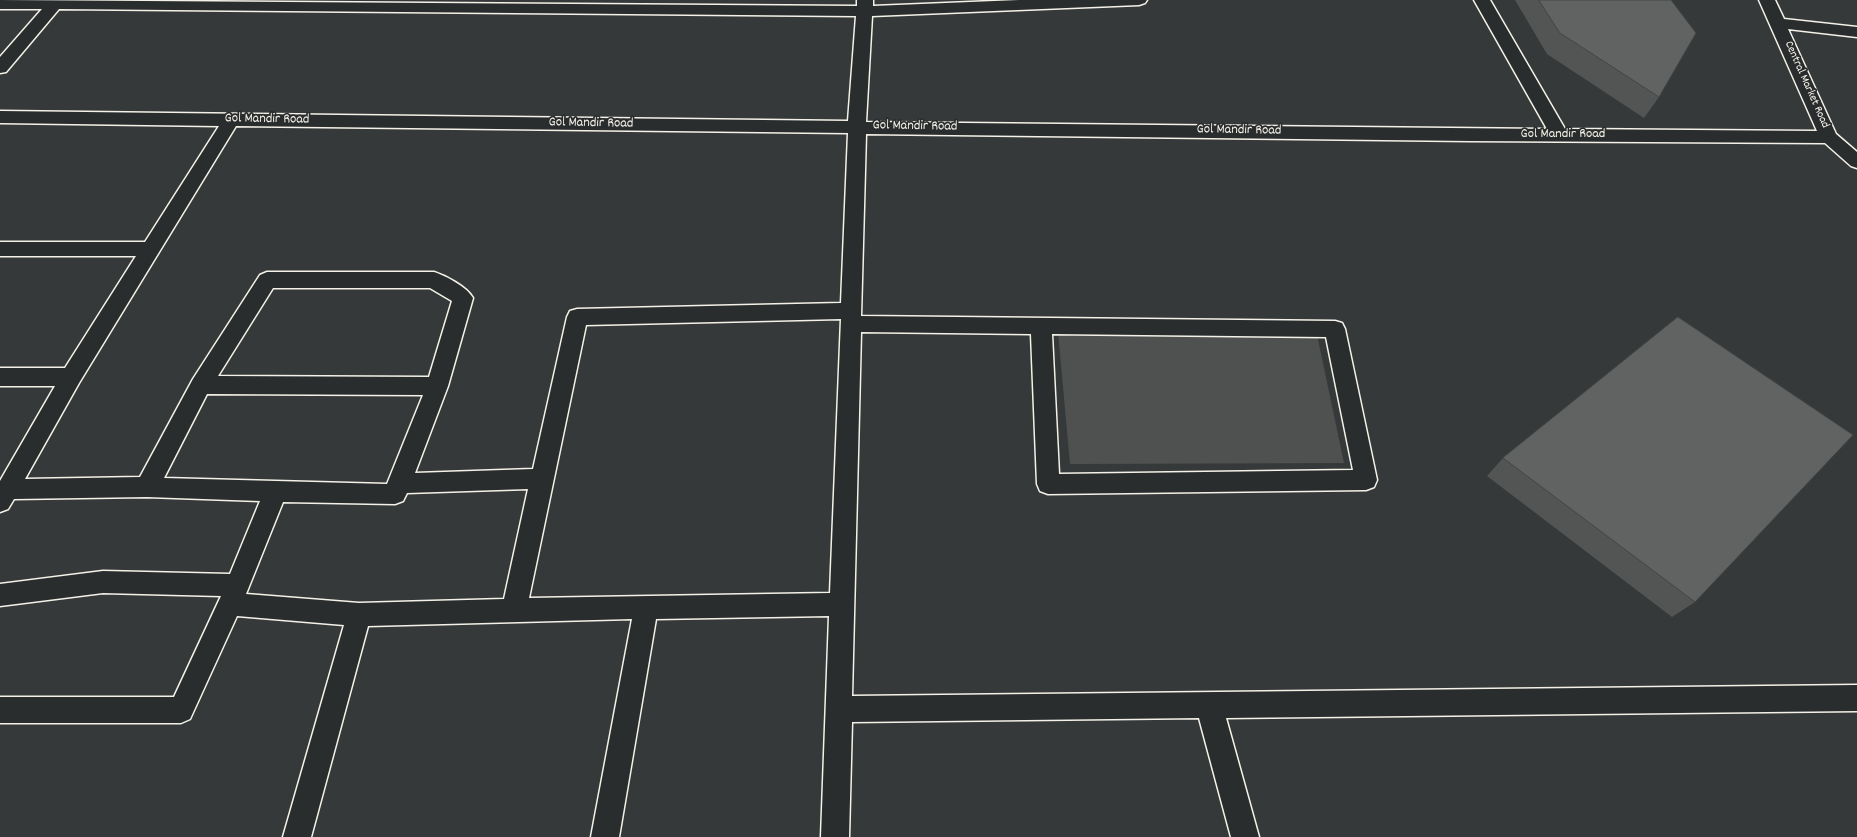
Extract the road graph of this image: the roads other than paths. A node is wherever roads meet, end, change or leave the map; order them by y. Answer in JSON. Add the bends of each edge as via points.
{"nodes":[{"id":1,"x":1139,"y":0,"type":"edge"},
{"id":2,"x":1482,"y":0,"type":"edge"},
{"id":3,"x":1767,"y":0,"type":"edge"},
{"id":4,"x":55,"y":3,"type":"edge"},
{"id":5,"x":139,"y":3,"type":"edge"},
{"id":6,"x":0,"y":4,"type":"edge"},
{"id":7,"x":236,"y":4,"type":"edge"},
{"id":8,"x":488,"y":4,"type":"edge"},
{"id":9,"x":564,"y":4,"type":"edge"},
{"id":10,"x":623,"y":5,"type":"edge"},
{"id":11,"x":691,"y":5,"type":"edge"},
{"id":12,"x":754,"y":5,"type":"edge"},
{"id":13,"x":865,"y":6,"type":"edge"},
{"id":14,"x":1778,"y":23,"type":"junction"},
{"id":15,"x":1857,"y":32,"type":"edge"},
{"id":16,"x":0,"y":68,"type":"edge"},
{"id":17,"x":0,"y":117,"type":"edge"},
{"id":18,"x":231,"y":120,"type":"junction"},
{"id":19,"x":857,"y":126,"type":"junction"},
{"id":20,"x":1559,"y":135,"type":"junction"},
{"id":21,"x":1829,"y":137,"type":"junction"},
{"id":22,"x":1857,"y":162,"type":"edge"},
{"id":23,"x":0,"y":249,"type":"edge"},
{"id":24,"x":150,"y":249,"type":"junction"},
{"id":25,"x":851,"y":318,"type":"junction"},
{"id":26,"x":1041,"y":326,"type":"junction"},
{"id":27,"x":0,"y":377,"type":"edge"},
{"id":28,"x":71,"y":377,"type":"junction"},
{"id":29,"x":201,"y":385,"type":"junction"},
{"id":30,"x":437,"y":386,"type":"junction"},
{"id":31,"x":542,"y":479,"type":"junction"},
{"id":32,"x":400,"y":483,"type":"junction"},
{"id":33,"x":148,"y":487,"type":"junction"},
{"id":34,"x":275,"y":492,"type":"junction"},
{"id":35,"x":4,"y":495,"type":"edge"},
{"id":36,"x":0,"y":595,"type":"edge"},
{"id":37,"x":230,"y":604,"type":"junction"},
{"id":38,"x":842,"y":604,"type":"junction"},
{"id":39,"x":646,"y":608,"type":"junction"},
{"id":40,"x":514,"y":610,"type":"junction"},
{"id":41,"x":359,"y":615,"type":"junction"},
{"id":42,"x":1856,"y":701,"type":"edge"},
{"id":43,"x":1209,"y":705,"type":"junction"},
{"id":44,"x":839,"y":709,"type":"junction"},
{"id":45,"x":0,"y":710,"type":"edge"},
{"id":46,"x":297,"y":837,"type":"edge"},
{"id":47,"x":606,"y":837,"type":"edge"},
{"id":48,"x":835,"y":837,"type":"edge"},
{"id":49,"x":1245,"y":837,"type":"edge"}],
"edges":[{"from":1,"to":13,"type":"street"},
{"from":2,"to":20,"type":"street"},
{"from":3,"to":14,"type":"street","name":"Central Market Road"},
{"from":4,"to":5,"type":"street"},
{"from":4,"to":6,"type":"street"},
{"from":4,"to":16,"type":"street"},
{"from":5,"to":7,"type":"street"},
{"from":7,"to":8,"type":"street"},
{"from":8,"to":9,"type":"street"},
{"from":9,"to":10,"type":"street"},
{"from":10,"to":11,"type":"street"},
{"from":11,"to":12,"type":"street"},
{"from":12,"to":13,"type":"street"},
{"from":13,"to":19,"type":"street"},
{"from":14,"to":15,"type":"street"},
{"from":14,"to":21,"type":"street","name":"Central Market Road"},
{"from":17,"to":18,"type":"street","name":"Gol Mandir Road"},
{"from":18,"to":19,"type":"street","name":"Gol Mandir Road"},
{"from":18,"to":24,"type":"street"},
{"from":19,"to":20,"type":"street","name":"Gol Mandir Road"},
{"from":19,"to":25,"type":"street"},
{"from":20,"to":21,"type":"street","name":"Gol Mandir Road"},
{"from":21,"to":22,"type":"street","name":"Central Market Road"},
{"from":23,"to":24,"type":"street"},
{"from":24,"to":28,"type":"street"},
{"from":25,"to":26,"type":"street"},
{"from":25,"to":31,"type":"street","via":[[577,317]]},
{"from":25,"to":38,"type":"street"},
{"from":26,"to":26,"type":"street","via":[[1335,329],[1366,480],[1048,484]]},
{"from":27,"to":28,"type":"street"},
{"from":28,"to":35,"type":"street"},
{"from":29,"to":30,"type":"street"},
{"from":29,"to":30,"type":"street","via":[[267,280],[434,280],[463,298]]},
{"from":29,"to":33,"type":"street"},
{"from":30,"to":32,"type":"street"},
{"from":31,"to":32,"type":"street"},
{"from":31,"to":40,"type":"street"},
{"from":32,"to":34,"type":"street","via":[[395,494]]},
{"from":33,"to":34,"type":"street"},
{"from":33,"to":35,"type":"street"},
{"from":34,"to":37,"type":"street"},
{"from":36,"to":37,"type":"street","via":[[103,582],[236,585]]},
{"from":37,"to":41,"type":"street"},
{"from":37,"to":45,"type":"street","via":[[181,710]]},
{"from":38,"to":39,"type":"street"},
{"from":38,"to":44,"type":"street"},
{"from":39,"to":40,"type":"street"},
{"from":39,"to":47,"type":"street"},
{"from":40,"to":41,"type":"street"},
{"from":41,"to":46,"type":"street"},
{"from":42,"to":43,"type":"street"},
{"from":43,"to":44,"type":"street"},
{"from":43,"to":49,"type":"street"},
{"from":44,"to":48,"type":"street"}]}
